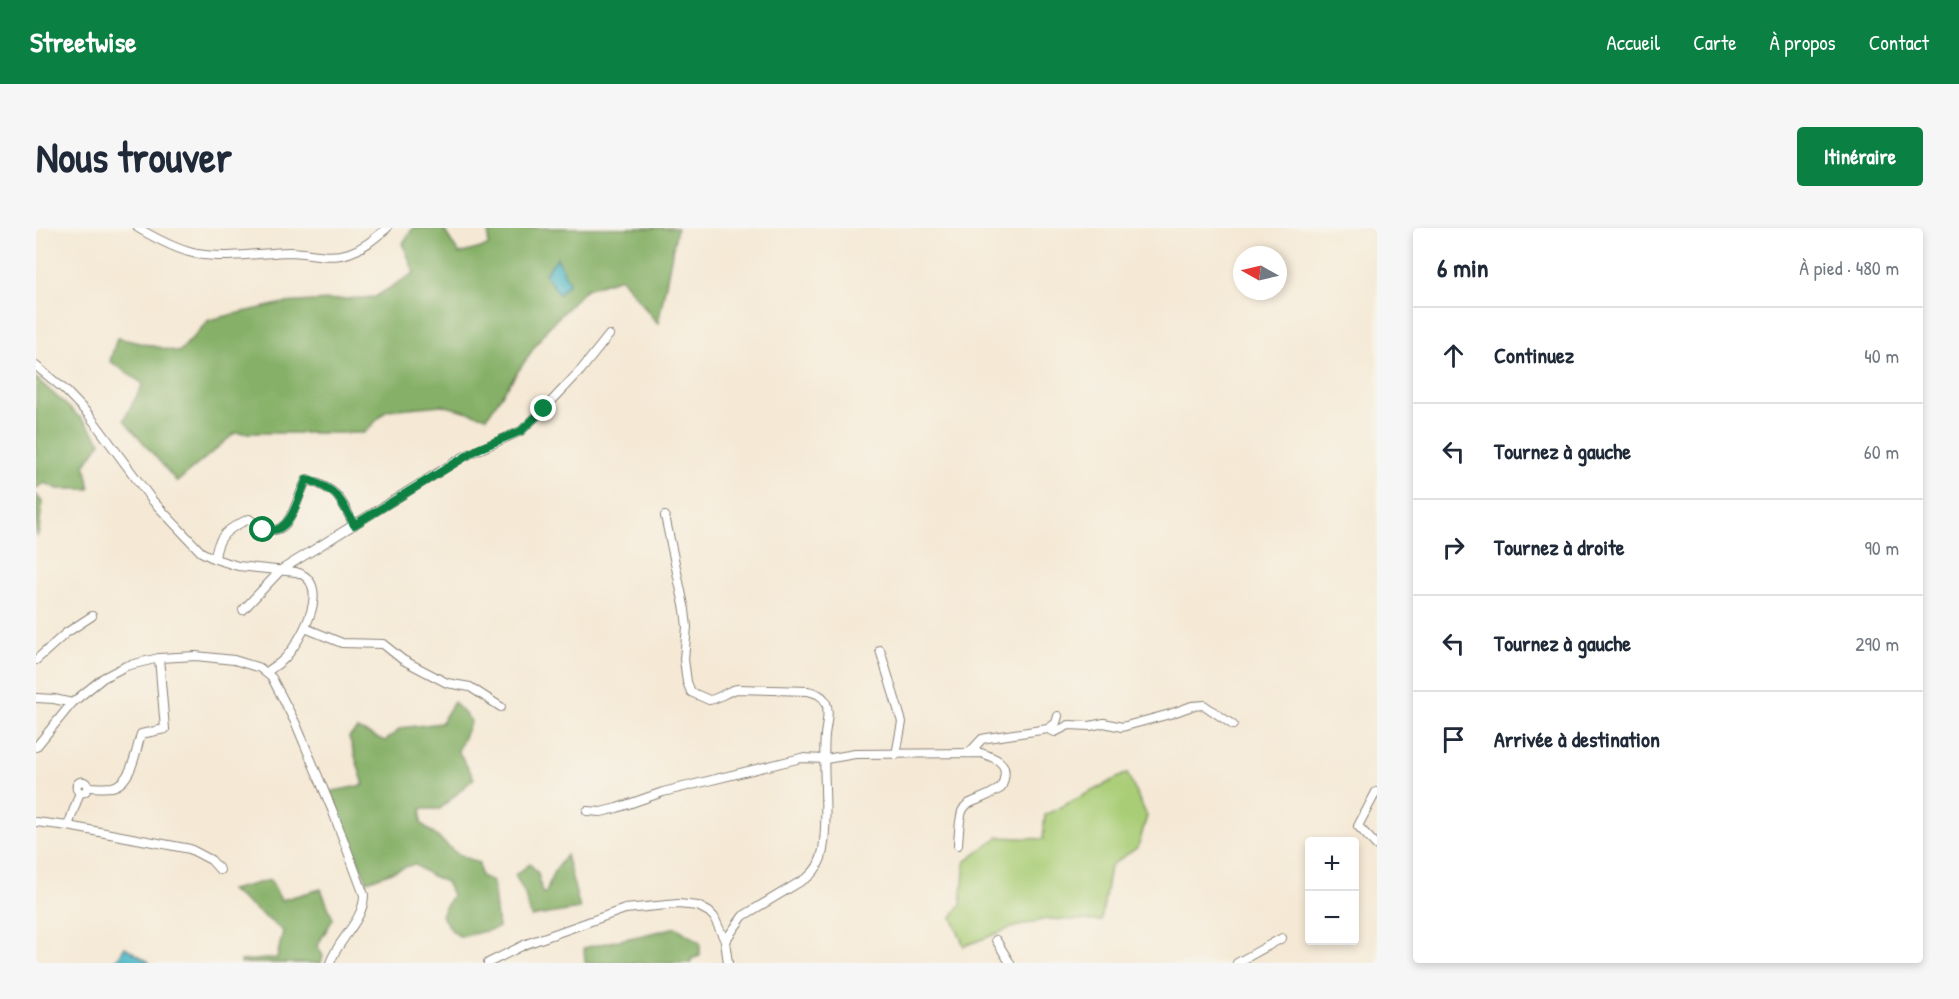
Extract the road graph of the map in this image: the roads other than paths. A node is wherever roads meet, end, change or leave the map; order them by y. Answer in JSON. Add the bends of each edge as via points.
{"nodes":[{"id":1,"x":138,"y":228,"type":"edge"},
{"id":2,"x":387,"y":228,"type":"edge"},
{"id":3,"x":609,"y":335,"type":"dead end"},
{"id":4,"x":36,"y":366,"type":"edge"},
{"id":5,"x":665,"y":516,"type":"dead end"},
{"id":6,"x":354,"y":525,"type":"junction"},
{"id":7,"x":214,"y":560,"type":"junction"},
{"id":8,"x":281,"y":570,"type":"junction"},
{"id":9,"x":243,"y":610,"type":"dead end"},
{"id":10,"x":92,"y":616,"type":"dead end"},
{"id":11,"x":305,"y":628,"type":"junction"},
{"id":12,"x":880,"y":651,"type":"dead end"},
{"id":13,"x":159,"y":658,"type":"junction"},
{"id":14,"x":36,"y":660,"type":"edge"},
{"id":15,"x":267,"y":672,"type":"junction"},
{"id":16,"x":36,"y":698,"type":"edge"},
{"id":17,"x":60,"y":701,"type":"junction"},
{"id":18,"x":72,"y":703,"type":"junction"},
{"id":19,"x":501,"y":707,"type":"dead end"},
{"id":20,"x":63,"y":714,"type":"junction"},
{"id":21,"x":1058,"y":716,"type":"dead end"},
{"id":22,"x":1233,"y":725,"type":"dead end"},
{"id":23,"x":1048,"y":729,"type":"junction"},
{"id":24,"x":36,"y":747,"type":"edge"},
{"id":25,"x":969,"y":753,"type":"junction"},
{"id":26,"x":896,"y":755,"type":"junction"},
{"id":27,"x":826,"y":759,"type":"junction"},
{"id":28,"x":1376,"y":792,"type":"edge"},
{"id":29,"x":587,"y":811,"type":"dead end"},
{"id":30,"x":36,"y":822,"type":"edge"},
{"id":31,"x":68,"y":826,"type":"junction"},
{"id":32,"x":958,"y":845,"type":"dead end"},
{"id":33,"x":1377,"y":846,"type":"edge"},
{"id":34,"x":220,"y":870,"type":"dead end"},
{"id":35,"x":1282,"y":938,"type":"dead end"},
{"id":36,"x":996,"y":940,"type":"dead end"},
{"id":37,"x":725,"y":941,"type":"junction"},
{"id":38,"x":330,"y":963,"type":"edge"},
{"id":39,"x":488,"y":963,"type":"edge"},
{"id":40,"x":728,"y":963,"type":"edge"},
{"id":41,"x":1010,"y":963,"type":"edge"},
{"id":42,"x":1237,"y":963,"type":"edge"}],
"edges":[{"from":1,"to":2,"type":"street","via":[[201,254],[289,252],[333,256],[362,248]]},
{"from":3,"to":6,"type":"street","via":[[521,431],[471,453]]},
{"from":4,"to":7,"type":"street","via":[[89,415],[152,500],[190,542]]},
{"from":5,"to":27,"type":"street","via":[[685,610],[684,659],[691,692],[709,700],[738,689],[818,694],[828,706]]},
{"from":6,"to":7,"type":"street","via":[[340,497],[328,487],[307,479],[291,519],[277,530],[263,530],[249,519],[228,529],[216,548]]},
{"from":6,"to":8,"type":"street"},
{"from":7,"to":8,"type":"street"},
{"from":8,"to":9,"type":"street"},
{"from":8,"to":11,"type":"street","via":[[304,574],[312,588],[313,602]]},
{"from":10,"to":14,"type":"street"},
{"from":11,"to":15,"type":"street","via":[[285,658]]},
{"from":11,"to":19,"type":"street","via":[[342,644],[383,644],[410,664],[447,683],[470,687]]},
{"from":12,"to":26,"type":"street","via":[[902,722]]},
{"from":13,"to":15,"type":"street","via":[[221,657]]},
{"from":13,"to":18,"type":"street","via":[[115,671]]},
{"from":13,"to":31,"type":"street","via":[[165,729],[141,734],[129,770],[119,784],[87,787],[80,792]]},
{"from":15,"to":38,"type":"street","via":[[296,724],[364,895],[362,910]]},
{"from":16,"to":17,"type":"street"},
{"from":17,"to":18,"type":"street"},
{"from":17,"to":20,"type":"street"},
{"from":18,"to":20,"type":"street"},
{"from":20,"to":24,"type":"street"},
{"from":21,"to":23,"type":"street"},
{"from":22,"to":23,"type":"street","via":[[1204,705],[1122,727],[1104,723],[1070,725],[1055,732]]},
{"from":23,"to":25,"type":"street","via":[[982,739]]},
{"from":25,"to":26,"type":"street"},
{"from":25,"to":32,"type":"street","via":[[981,753],[999,761],[1006,774],[1001,788],[964,807]]},
{"from":26,"to":27,"type":"street","via":[[855,754]]},
{"from":27,"to":29,"type":"street","via":[[791,759],[617,808]]},
{"from":27,"to":37,"type":"street","via":[[819,864],[808,877],[743,916]]},
{"from":28,"to":33,"type":"street","via":[[1358,826]]},
{"from":30,"to":31,"type":"street"},
{"from":31,"to":34,"type":"street","via":[[190,849],[211,860]]},
{"from":35,"to":42,"type":"street"},
{"from":36,"to":41,"type":"street"},
{"from":37,"to":39,"type":"street","via":[[709,912],[692,905],[670,904],[625,909],[526,944]]},
{"from":37,"to":40,"type":"street"}]}
